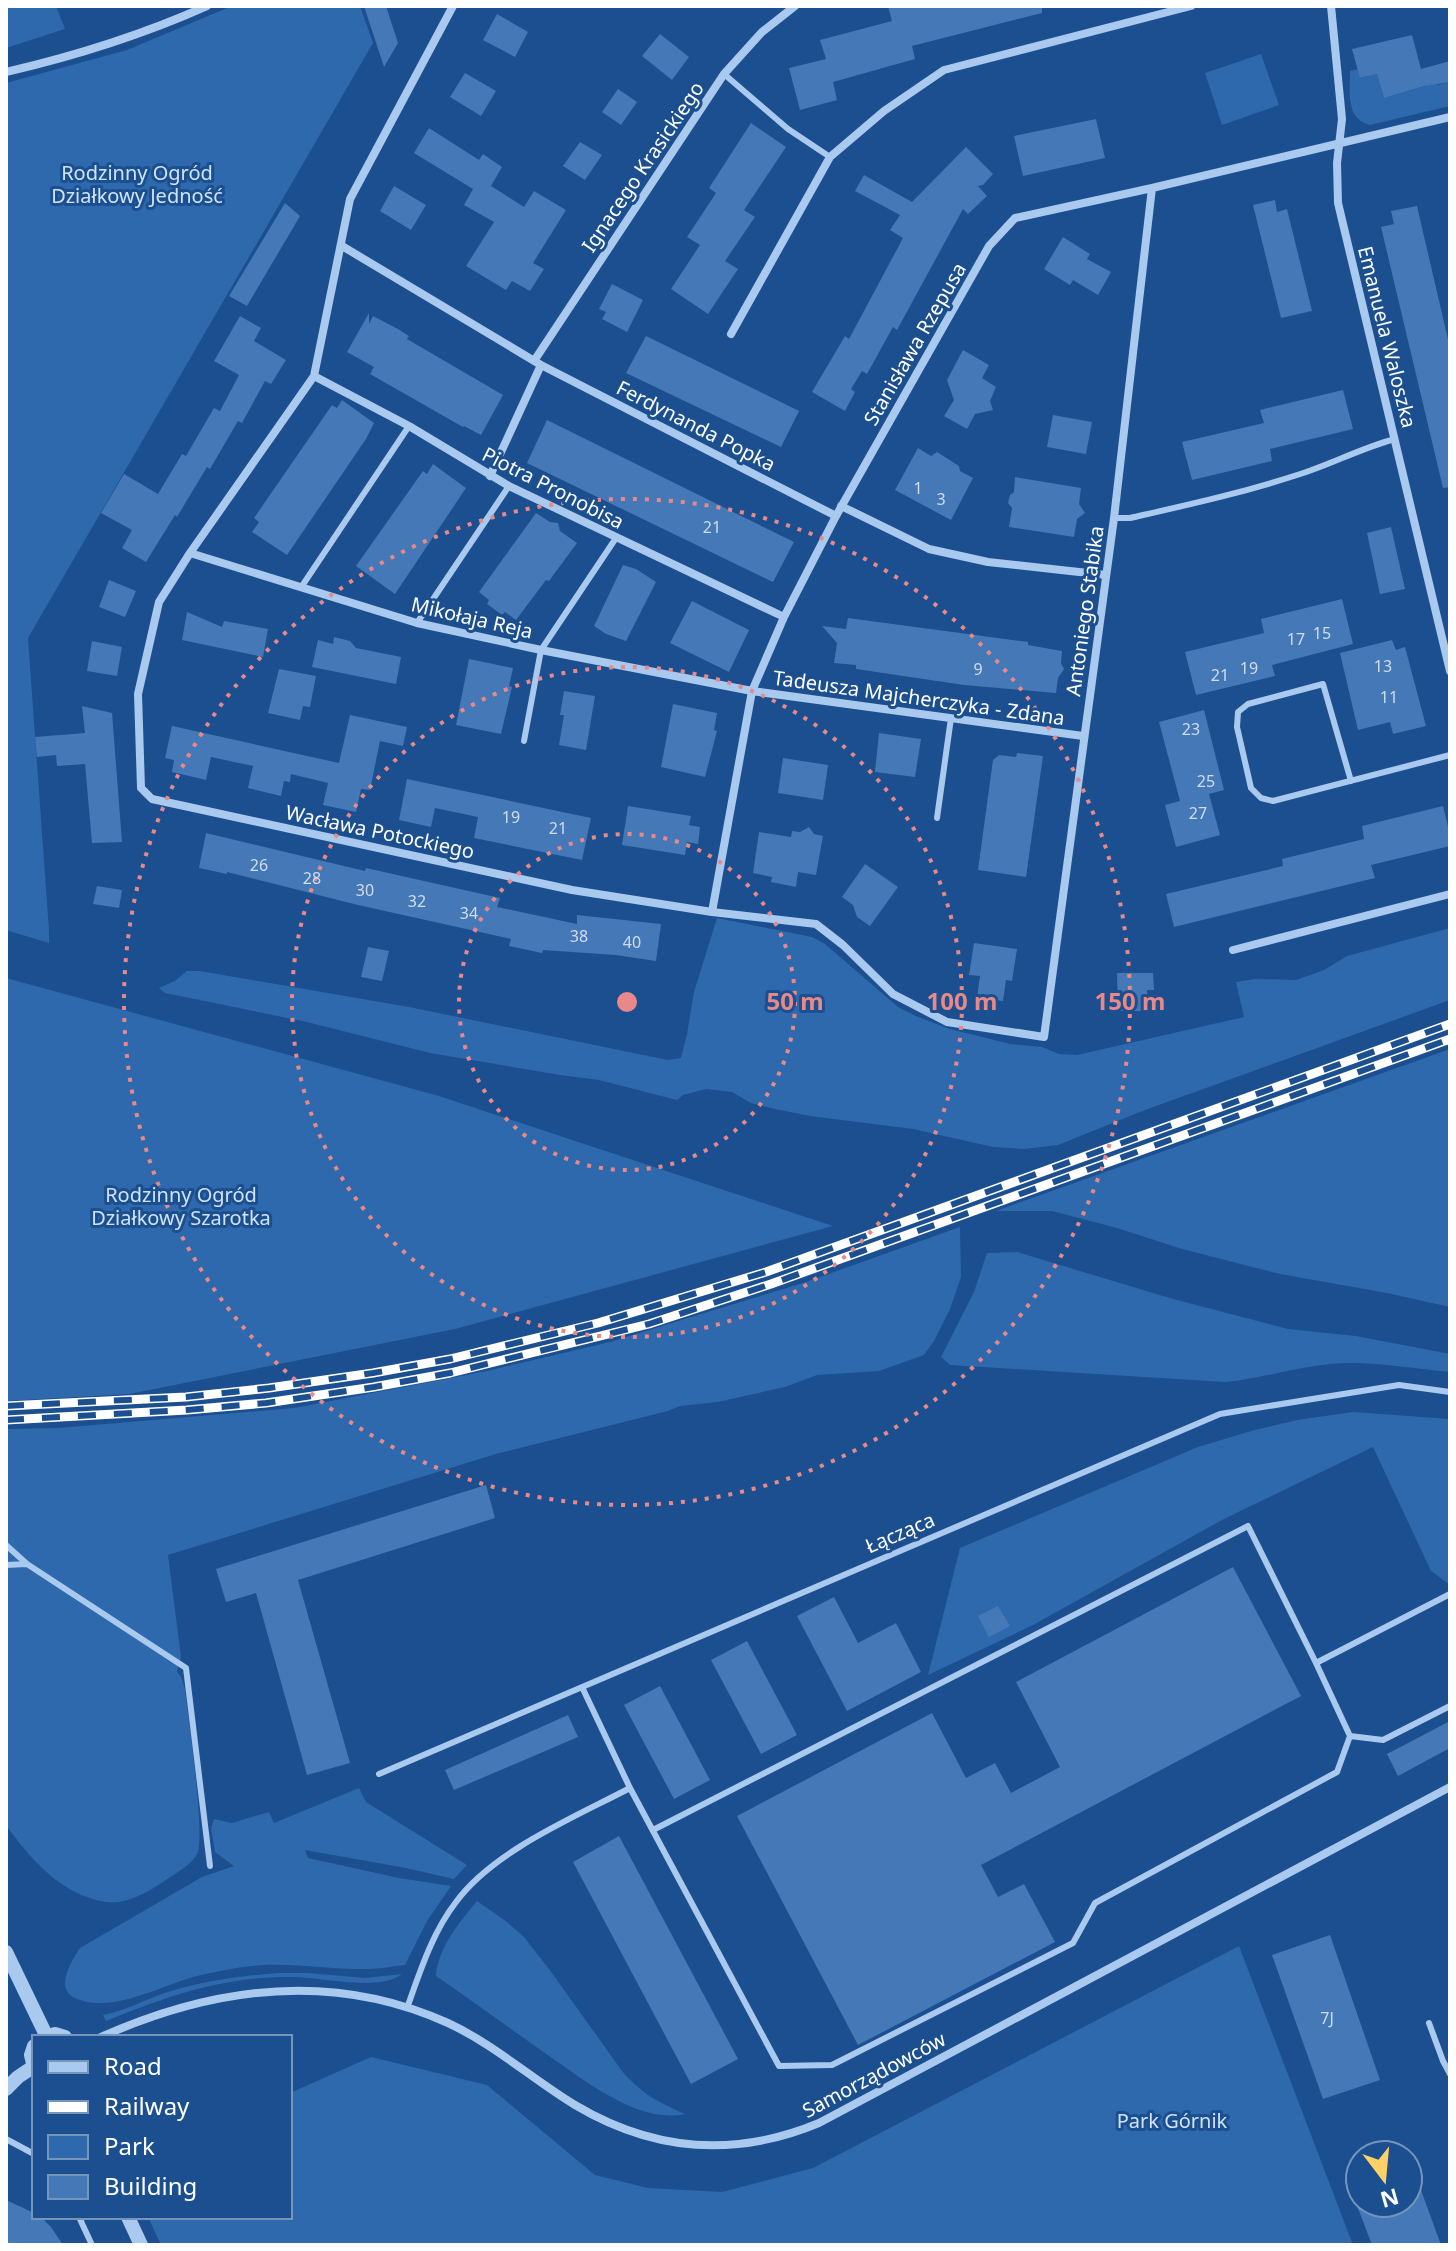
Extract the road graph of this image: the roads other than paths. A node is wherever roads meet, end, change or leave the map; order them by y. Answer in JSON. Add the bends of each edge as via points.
{"nodes":[{"id":1,"x":207,"y":6,"type":"edge"},
{"id":2,"x":453,"y":6,"type":"edge"},
{"id":3,"x":795,"y":6,"type":"edge"},
{"id":4,"x":1191,"y":6,"type":"edge"},
{"id":5,"x":1331,"y":6,"type":"edge"},
{"id":6,"x":6,"y":72,"type":"edge"},
{"id":7,"x":724,"y":74,"type":"junction"},
{"id":8,"x":1450,"y":117,"type":"edge"},
{"id":9,"x":1340,"y":144,"type":"junction"},
{"id":10,"x":830,"y":157,"type":"junction"},
{"id":11,"x":1152,"y":188,"type":"junction"},
{"id":12,"x":342,"y":246,"type":"junction"},
{"id":13,"x":731,"y":334,"type":"dead end"},
{"id":14,"x":538,"y":363,"type":"junction"},
{"id":15,"x":314,"y":376,"type":"junction"},
{"id":16,"x":409,"y":426,"type":"junction"},
{"id":17,"x":1395,"y":439,"type":"junction"},
{"id":18,"x":490,"y":476,"type":"junction"},
{"id":19,"x":509,"y":486,"type":"junction"},
{"id":20,"x":841,"y":506,"type":"junction"},
{"id":21,"x":836,"y":516,"type":"junction"},
{"id":22,"x":1114,"y":518,"type":"junction"},
{"id":23,"x":616,"y":538,"type":"junction"},
{"id":24,"x":190,"y":553,"type":"junction"},
{"id":25,"x":1106,"y":575,"type":"junction"},
{"id":26,"x":302,"y":586,"type":"junction"},
{"id":27,"x":784,"y":617,"type":"junction"},
{"id":28,"x":417,"y":623,"type":"junction"},
{"id":29,"x":541,"y":650,"type":"junction"},
{"id":30,"x":1450,"y":671,"type":"edge"},
{"id":31,"x":752,"y":691,"type":"junction"},
{"id":32,"x":951,"y":718,"type":"junction"},
{"id":33,"x":1083,"y":736,"type":"junction"},
{"id":34,"x":524,"y":741,"type":"dead end"},
{"id":35,"x":1450,"y":755,"type":"edge"},
{"id":36,"x":1351,"y":781,"type":"junction"},
{"id":37,"x":937,"y":818,"type":"dead end"},
{"id":38,"x":1450,"y":894,"type":"edge"},
{"id":39,"x":712,"y":912,"type":"junction"},
{"id":40,"x":1233,"y":950,"type":"dead end"},
{"id":41,"x":1044,"y":1037,"type":"joint"},
{"id":42,"x":1450,"y":1392,"type":"edge"},
{"id":43,"x":6,"y":1545,"type":"edge"},
{"id":44,"x":27,"y":1564,"type":"junction"},
{"id":45,"x":6,"y":1565,"type":"edge"},
{"id":46,"x":1450,"y":1594,"type":"edge"},
{"id":47,"x":1316,"y":1663,"type":"junction"},
{"id":48,"x":582,"y":1687,"type":"junction"},
{"id":49,"x":1450,"y":1706,"type":"edge"},
{"id":50,"x":1350,"y":1736,"type":"junction"},
{"id":51,"x":379,"y":1774,"type":"dead end"},
{"id":52,"x":1450,"y":1787,"type":"edge"},
{"id":53,"x":630,"y":1788,"type":"junction"},
{"id":54,"x":653,"y":1830,"type":"junction"},
{"id":55,"x":210,"y":1866,"type":"dead end"},
{"id":56,"x":6,"y":1952,"type":"edge"},
{"id":57,"x":407,"y":2008,"type":"junction"},
{"id":58,"x":1429,"y":2023,"type":"dead end"},
{"id":59,"x":45,"y":2035,"type":"edge"},
{"id":60,"x":106,"y":2035,"type":"edge"},
{"id":61,"x":32,"y":2069,"type":"edge"},
{"id":62,"x":1450,"y":2074,"type":"edge"},
{"id":63,"x":6,"y":2089,"type":"edge"},
{"id":64,"x":6,"y":2139,"type":"edge"},
{"id":65,"x":32,"y":2153,"type":"edge"},
{"id":66,"x":80,"y":2219,"type":"edge"},
{"id":67,"x":129,"y":2219,"type":"edge"},
{"id":68,"x":92,"y":2245,"type":"edge"},
{"id":69,"x":141,"y":2245,"type":"edge"}],
"edges":[{"from":1,"to":6,"type":"street","via":[[115,43]]},
{"from":2,"to":12,"type":"street","via":[[350,199]]},
{"from":3,"to":7,"type":"street","name":"Ignacego Krasickiego","via":[[762,32]]},
{"from":4,"to":10,"type":"street","via":[[944,70]]},
{"from":5,"to":9,"type":"street","name":"Emanuela Waloszka"},
{"from":7,"to":10,"type":"lane"},
{"from":7,"to":14,"type":"street","name":"Ignacego Krasickiego"},
{"from":8,"to":9,"type":"street","name":"Stanisława Rzepusa"},
{"from":9,"to":11,"type":"street","name":"Stanisława Rzepusa"},
{"from":9,"to":17,"type":"street","name":"Emanuela Waloszka","via":[[1338,203]]},
{"from":10,"to":13,"type":"street"},
{"from":11,"to":20,"type":"street","name":"Stanisława Rzepusa","via":[[1015,218],[989,246]]},
{"from":11,"to":22,"type":"street","name":"Antoniego Stabika"},
{"from":12,"to":14,"type":"street","name":"Ferdynanda Popka"},
{"from":12,"to":15,"type":"street"},
{"from":14,"to":18,"type":"street","name":"Ignacego Krasickiego"},
{"from":14,"to":21,"type":"street","name":"Ferdynanda Popka"},
{"from":15,"to":16,"type":"street","name":"Piotra Pronobisa"},
{"from":15,"to":24,"type":"street","name":"Wacława Potockiego"},
{"from":16,"to":18,"type":"street","name":"Piotra Pronobisa"},
{"from":16,"to":26,"type":"lane"},
{"from":17,"to":22,"type":"lane","via":[[1227,496]]},
{"from":17,"to":30,"type":"street","name":"Emanuela Waloszka"},
{"from":18,"to":19,"type":"street","name":"Piotra Pronobisa"},
{"from":19,"to":23,"type":"street","name":"Piotra Pronobisa"},
{"from":19,"to":28,"type":"lane"},
{"from":20,"to":21,"type":"street","name":"Stanisława Rzepusa"},
{"from":20,"to":25,"type":"street","via":[[929,549],[988,562]]},
{"from":21,"to":27,"type":"street","name":"Stanisława Rzepusa"},
{"from":22,"to":25,"type":"street","name":"Antoniego Stabika"},
{"from":23,"to":27,"type":"street","name":"Piotra Pronobisa"},
{"from":23,"to":29,"type":"lane"},
{"from":24,"to":26,"type":"street","name":"Mikołaja Reja"},
{"from":24,"to":39,"type":"street","name":"Wacława Potockiego","via":[[159,602],[138,694],[141,788],[152,799],[572,890]]},
{"from":25,"to":33,"type":"street","name":"Antoniego Stabika"},
{"from":26,"to":28,"type":"street","name":"Mikołaja Reja"},
{"from":27,"to":31,"type":"street","name":"Stanisława Rzepusa"},
{"from":28,"to":29,"type":"street","name":"Mikołaja Reja"},
{"from":29,"to":31,"type":"street","name":"Mikołaja Reja"},
{"from":29,"to":34,"type":"lane"},
{"from":31,"to":32,"type":"street","name":"Tadeusza Majcherczyka - Zdana"},
{"from":31,"to":39,"type":"street","name":"Stanisława Rzepusa"},
{"from":32,"to":33,"type":"street","name":"Tadeusza Majcherczyka - Zdana"},
{"from":32,"to":37,"type":"lane"},
{"from":33,"to":41,"type":"street","name":"Antoniego Stabika"},
{"from":35,"to":36,"type":"lane"},
{"from":36,"to":36,"type":"lane","via":[[1323,684],[1248,704],[1238,712],[1251,788],[1261,798],[1273,801]]},
{"from":38,"to":40,"type":"street"},
{"from":39,"to":41,"type":"street","name":"Wacława Potockiego","via":[[816,924],[893,994],[947,1022]]},
{"from":42,"to":48,"type":"lane","name":"Łącząca","via":[[1399,1385],[1220,1414]]},
{"from":43,"to":44,"type":"lane"},
{"from":44,"to":45,"type":"lane"},
{"from":44,"to":55,"type":"lane","via":[[186,1668]]},
{"from":46,"to":47,"type":"lane"},
{"from":47,"to":50,"type":"lane"},
{"from":47,"to":54,"type":"lane","via":[[1248,1526]]},
{"from":48,"to":51,"type":"lane","name":"Łącząca"},
{"from":48,"to":53,"type":"lane"},
{"from":49,"to":50,"type":"lane","via":[[1383,1740]]},
{"from":50,"to":54,"type":"lane","via":[[1337,1772],[1095,1903],[1073,1943],[832,2065],[779,2066]]},
{"from":52,"to":57,"type":"street","name":"Samorządowców","via":[[852,2106],[782,2137],[704,2146],[633,2134],[575,2105],[481,2040]]},
{"from":53,"to":54,"type":"lane"},
{"from":53,"to":57,"type":"lane","via":[[520,1847],[479,1876],[438,1931]]},
{"from":56,"to":59,"type":"street"},
{"from":57,"to":60,"type":"street","name":"Samorządowców","via":[[342,1994],[271,1991],[193,2004]]},
{"from":58,"to":62,"type":"lane"},
{"from":61,"to":63,"type":"street"},
{"from":64,"to":65,"type":"lane"},
{"from":66,"to":68,"type":"lane"},
{"from":67,"to":69,"type":"street"}]}
